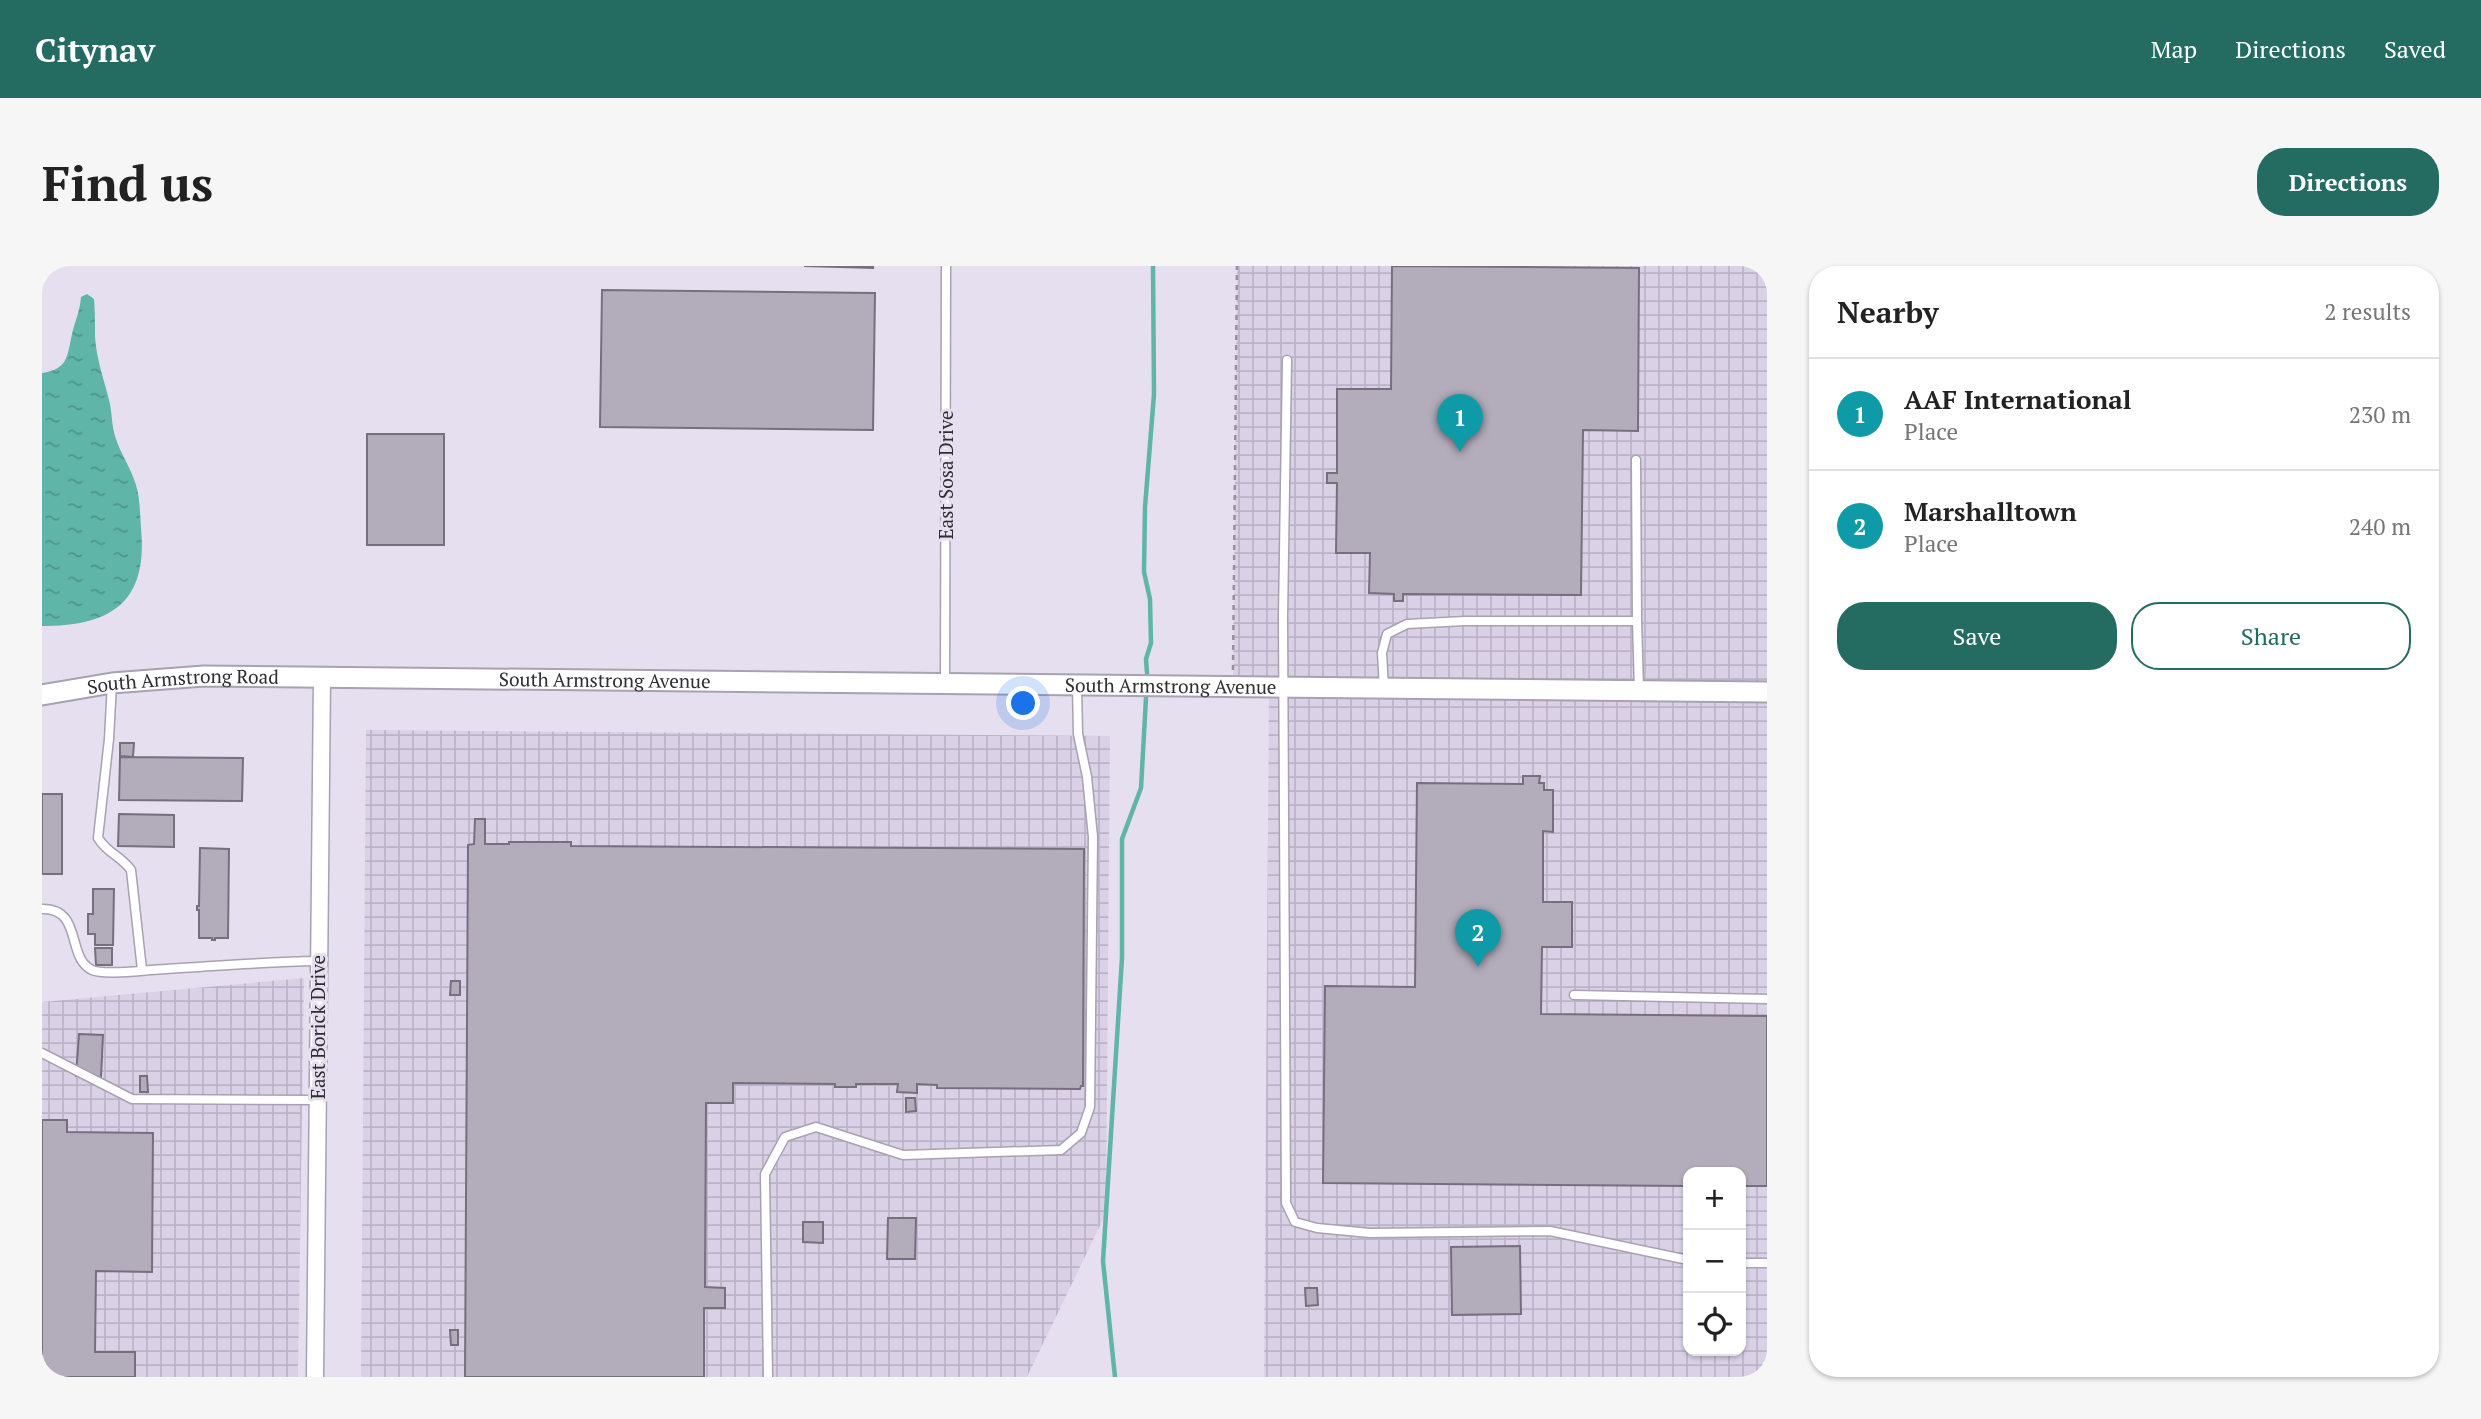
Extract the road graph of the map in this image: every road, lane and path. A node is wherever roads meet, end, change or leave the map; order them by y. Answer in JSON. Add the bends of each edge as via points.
{"nodes":[{"id":1,"x":946,"y":266,"type":"edge"},
{"id":2,"x":1237,"y":266,"type":"edge"},
{"id":3,"x":1287,"y":360,"type":"dead end"},
{"id":4,"x":1636,"y":460,"type":"dead end"},
{"id":5,"x":1637,"y":621,"type":"junction"},
{"id":6,"x":323,"y":677,"type":"junction"},
{"id":7,"x":112,"y":683,"type":"junction"},
{"id":8,"x":945,"y":684,"type":"junction"},
{"id":9,"x":1077,"y":685,"type":"junction"},
{"id":10,"x":1233,"y":687,"type":"junction"},
{"id":11,"x":1283,"y":688,"type":"junction"},
{"id":12,"x":1384,"y":688,"type":"junction"},
{"id":13,"x":1639,"y":690,"type":"junction"},
{"id":14,"x":1767,"y":692,"type":"edge"},
{"id":15,"x":42,"y":695,"type":"edge"},
{"id":16,"x":42,"y":909,"type":"edge"},
{"id":17,"x":318,"y":961,"type":"junction"},
{"id":18,"x":142,"y":970,"type":"junction"},
{"id":19,"x":1574,"y":995,"type":"dead end"},
{"id":20,"x":1767,"y":999,"type":"edge"},
{"id":21,"x":42,"y":1053,"type":"edge"},
{"id":22,"x":317,"y":1100,"type":"junction"},
{"id":23,"x":1683,"y":1259,"type":"edge"},
{"id":24,"x":1746,"y":1263,"type":"edge"},
{"id":25,"x":1767,"y":1263,"type":"edge"},
{"id":26,"x":315,"y":1377,"type":"edge"},
{"id":27,"x":768,"y":1377,"type":"edge"}],
"edges":[{"from":1,"to":8,"type":"lane","name":"East Sosa Drive"},
{"from":2,"to":10,"type":"path"},
{"from":3,"to":11,"type":"lane"},
{"from":4,"to":5,"type":"lane"},
{"from":5,"to":12,"type":"lane","via":[[1407,624],[1387,635],[1382,653]]},
{"from":5,"to":13,"type":"lane"},
{"from":6,"to":7,"type":"street","name":"South Armstrong Road","via":[[204,676]]},
{"from":6,"to":8,"type":"street","name":"South Armstrong Avenue"},
{"from":6,"to":17,"type":"street","name":"East Borick Drive"},
{"from":7,"to":15,"type":"street","name":"South Armstrong Road"},
{"from":7,"to":18,"type":"lane","via":[[98,838],[131,870]]},
{"from":8,"to":9,"type":"street","name":"South Armstrong Avenue"},
{"from":9,"to":10,"type":"street","name":"South Armstrong Avenue"},
{"from":9,"to":27,"type":"lane","via":[[1078,734],[1093,837],[1090,1107],[1081,1133],[1061,1150],[904,1155],[816,1127],[785,1137],[765,1174]]},
{"from":10,"to":11,"type":"street","name":"South Armstrong Avenue"},
{"from":11,"to":12,"type":"street","name":"South Armstrong Avenue"},
{"from":11,"to":23,"type":"lane","via":[[1286,1203],[1295,1222],[1370,1233],[1550,1231]]},
{"from":12,"to":13,"type":"street","name":"South Armstrong Avenue"},
{"from":13,"to":14,"type":"street","name":"South Armstrong Avenue"},
{"from":16,"to":18,"type":"lane","via":[[51,909],[68,920],[81,961],[93,971]]},
{"from":17,"to":18,"type":"lane"},
{"from":17,"to":22,"type":"street","name":"East Borick Drive"},
{"from":19,"to":20,"type":"lane"},
{"from":21,"to":22,"type":"lane","via":[[132,1099]]},
{"from":22,"to":26,"type":"street","name":"East Borick Drive"},
{"from":24,"to":25,"type":"lane"}]}
